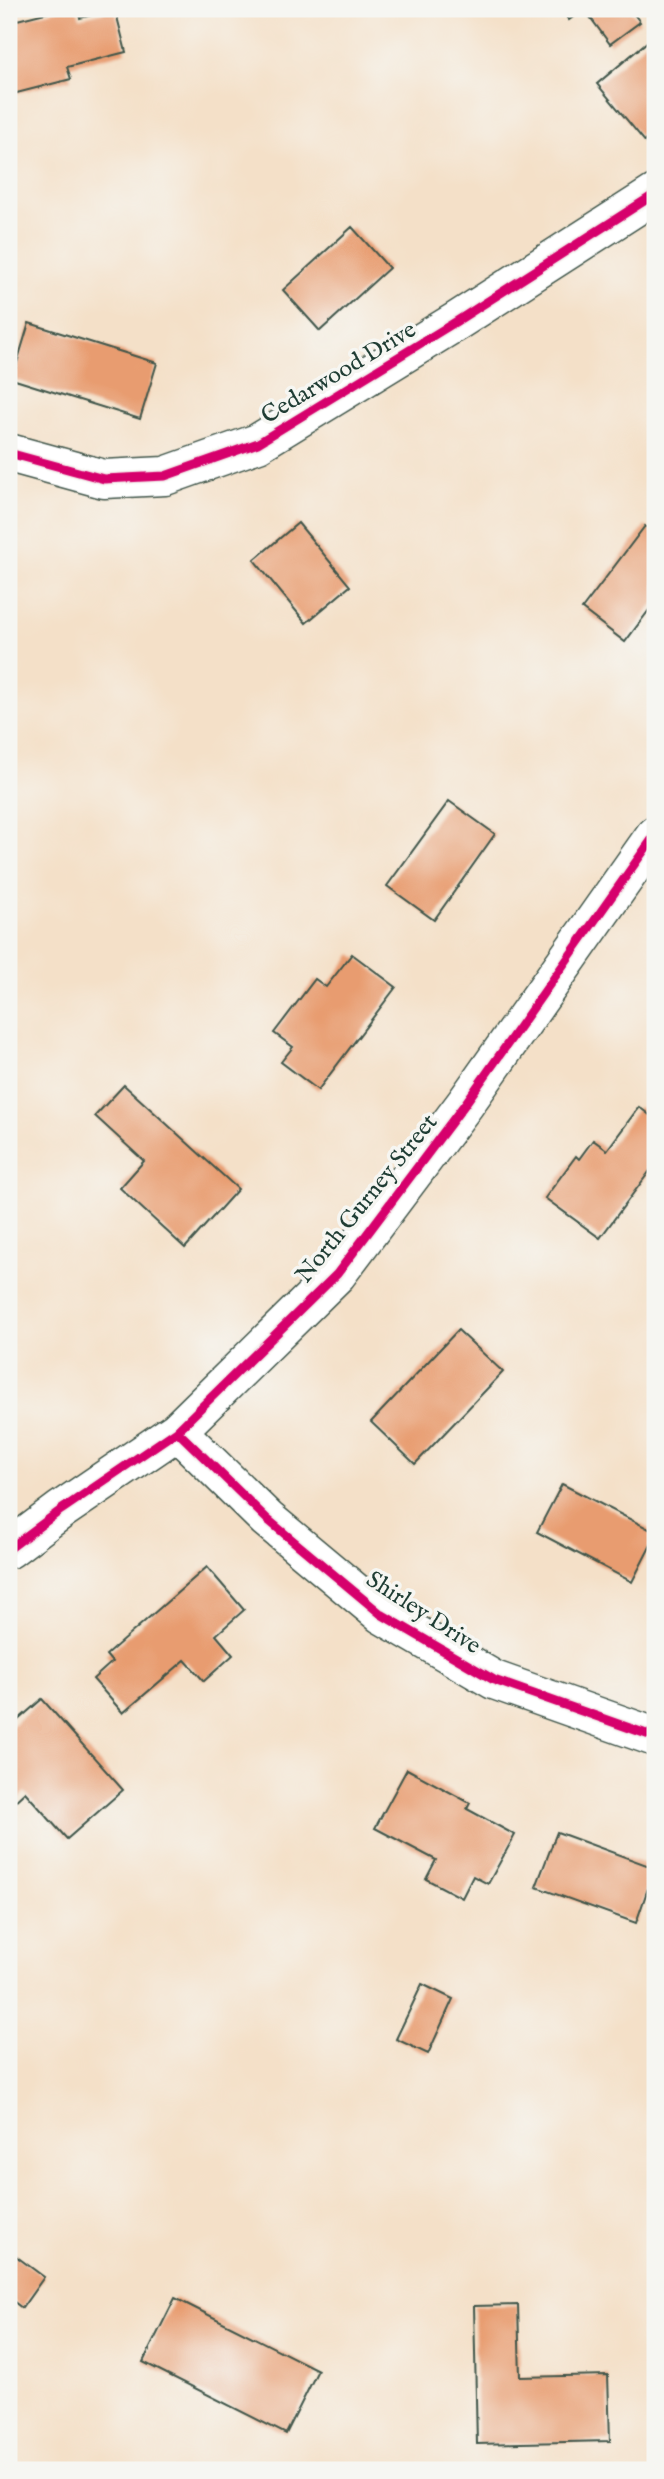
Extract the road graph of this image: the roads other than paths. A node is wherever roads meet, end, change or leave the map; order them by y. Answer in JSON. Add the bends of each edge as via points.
{"nodes":[{"id":1,"x":655,"y":194,"type":"edge"},
{"id":2,"x":9,"y":453,"type":"edge"},
{"id":3,"x":655,"y":835,"type":"edge"},
{"id":4,"x":177,"y":1431,"type":"junction"},
{"id":5,"x":9,"y":1549,"type":"edge"},
{"id":6,"x":655,"y":1737,"type":"edge"}],
"edges":[{"from":1,"to":2,"type":"street","name":"Cedarwood Drive","via":[[258,443],[165,476],[104,479]]},
{"from":3,"to":4,"type":"street","name":"North Gurney Street","via":[[465,1104],[337,1274]]},
{"from":4,"to":5,"type":"street","name":"North Gurney Street"},
{"from":4,"to":6,"type":"street","name":"Shirley Drive","via":[[267,1519],[381,1614],[494,1680]]}]}
